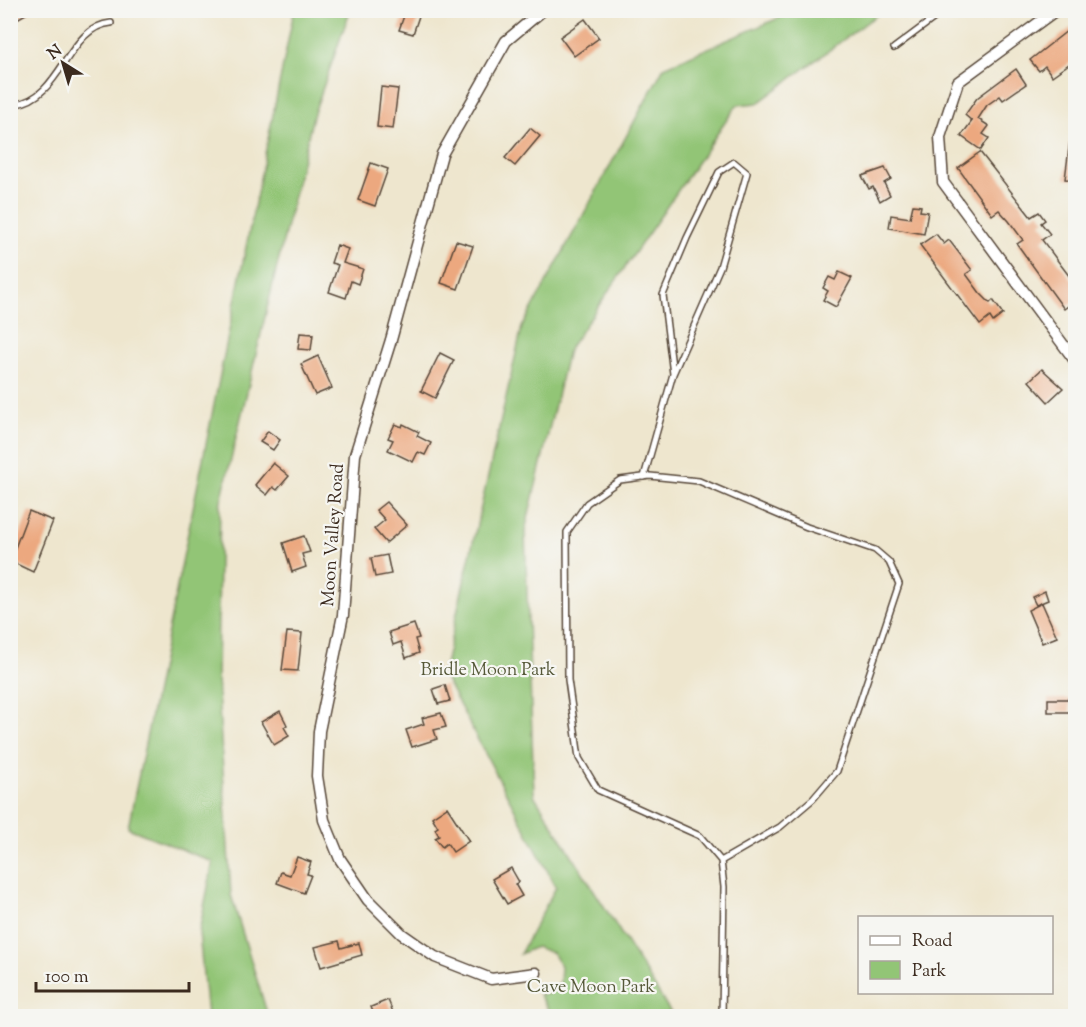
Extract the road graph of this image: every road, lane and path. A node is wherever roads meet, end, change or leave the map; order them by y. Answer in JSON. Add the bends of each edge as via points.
{"nodes":[{"id":1,"x":543,"y":10,"type":"edge"},
{"id":2,"x":945,"y":10,"type":"edge"},
{"id":3,"x":1056,"y":10,"type":"edge"},
{"id":4,"x":111,"y":23,"type":"dead end"},
{"id":5,"x":894,"y":48,"type":"dead end"},
{"id":6,"x":10,"y":97,"type":"edge"},
{"id":7,"x":1076,"y":362,"type":"edge"},
{"id":8,"x":673,"y":374,"type":"junction"},
{"id":9,"x":644,"y":477,"type":"junction"},
{"id":10,"x":721,"y":861,"type":"junction"},
{"id":11,"x":536,"y":973,"type":"dead end"},
{"id":12,"x":722,"y":1017,"type":"edge"}],
"edges":[{"from":1,"to":11,"type":"street","name":"Moon Valley Road","via":[[506,41],[442,154],[355,455],[343,615],[319,731],[317,776],[324,820],[340,859],[368,900],[402,934],[435,957],[491,979]]},
{"from":2,"to":5,"type":"lane"},
{"from":3,"to":7,"type":"street","via":[[958,82],[940,137],[943,182]]},
{"from":4,"to":6,"type":"lane","via":[[99,24],[89,31],[50,84],[27,102],[16,104]]},
{"from":8,"to":8,"type":"lane","via":[[663,295],[719,172],[735,162],[747,173],[720,267]]},
{"from":8,"to":9,"type":"lane"},
{"from":9,"to":10,"type":"lane","via":[[620,480],[587,503],[567,532],[568,680],[579,758],[598,790],[700,836]]},
{"from":9,"to":10,"type":"lane","via":[[699,481],[807,527],[874,550],[889,562],[899,584],[837,771],[813,799],[780,827]]},
{"from":10,"to":12,"type":"lane"}]}
